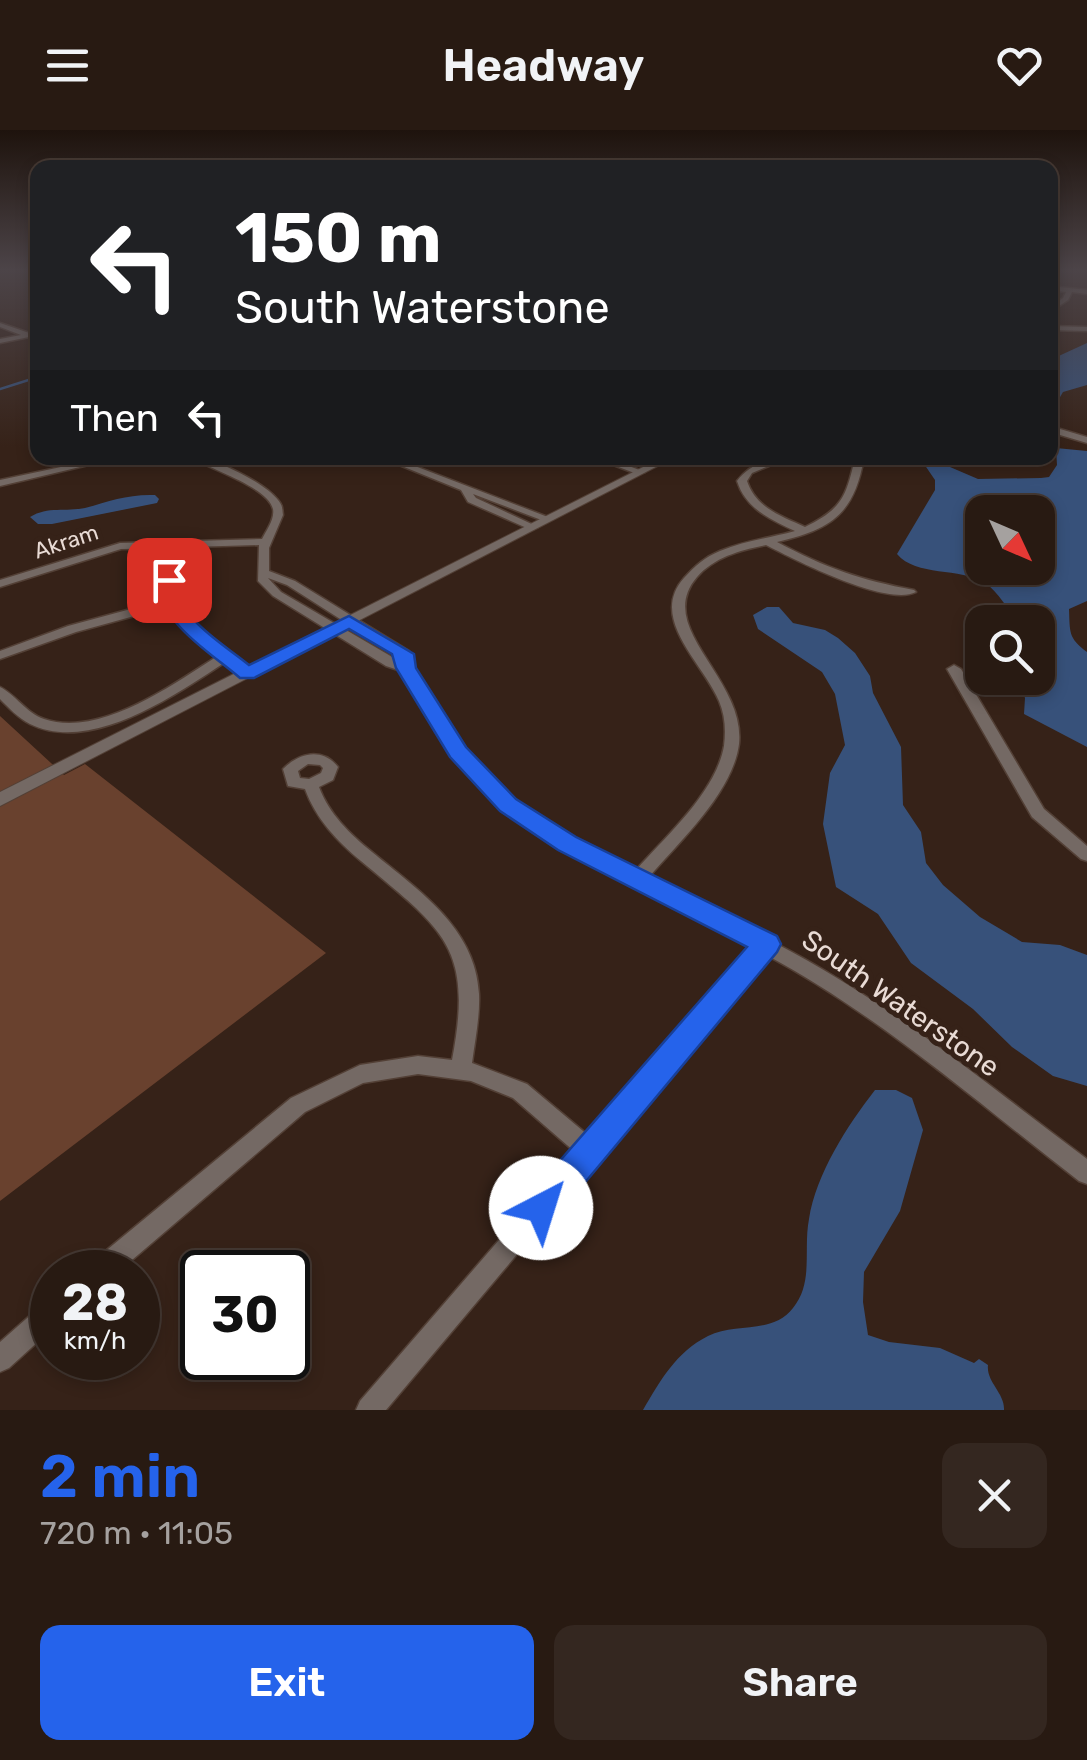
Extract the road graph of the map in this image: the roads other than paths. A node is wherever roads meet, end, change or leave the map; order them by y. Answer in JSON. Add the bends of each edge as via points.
{"nodes":[{"id":1,"x":1058,"y":328,"type":"edge"},
{"id":2,"x":1062,"y":328,"type":"joint"},
{"id":3,"x":1087,"y":329,"type":"edge"},
{"id":4,"x":30,"y":336,"type":"edge"},
{"id":5,"x":0,"y":341,"type":"edge"},
{"id":6,"x":1058,"y":431,"type":"edge"},
{"id":7,"x":1087,"y":440,"type":"edge"},
{"id":8,"x":81,"y":465,"type":"edge"},
{"id":9,"x":211,"y":465,"type":"edge"},
{"id":10,"x":404,"y":465,"type":"edge"},
{"id":11,"x":620,"y":465,"type":"edge"},
{"id":12,"x":654,"y":465,"type":"edge"},
{"id":13,"x":765,"y":465,"type":"edge"},
{"id":14,"x":856,"y":465,"type":"edge"},
{"id":15,"x":640,"y":472,"type":"junction"},
{"id":16,"x":0,"y":483,"type":"edge"},
{"id":17,"x":466,"y":490,"type":"junction"},
{"id":18,"x":548,"y":519,"type":"junction"},
{"id":19,"x":533,"y":527,"type":"junction"},
{"id":20,"x":804,"y":531,"type":"junction"},
{"id":21,"x":266,"y":542,"type":"junction"},
{"id":22,"x":769,"y":542,"type":"junction"},
{"id":23,"x":188,"y":543,"type":"junction"},
{"id":24,"x":0,"y":584,"type":"edge"},
{"id":25,"x":910,"y":592,"type":"dead end"},
{"id":26,"x":170,"y":602,"type":"junction"},
{"id":27,"x":341,"y":625,"type":"junction"},
{"id":28,"x":0,"y":654,"type":"edge"},
{"id":29,"x":225,"y":657,"type":"junction"},
{"id":30,"x":954,"y":669,"type":"dead end"},
{"id":31,"x":247,"y":674,"type":"junction"},
{"id":32,"x":0,"y":691,"type":"edge"},
{"id":33,"x":311,"y":785,"type":"dead end"},
{"id":34,"x":0,"y":800,"type":"edge"},
{"id":35,"x":1087,"y":854,"type":"edge"},
{"id":36,"x":638,"y":879,"type":"junction"},
{"id":37,"x":767,"y":944,"type":"junction"},
{"id":38,"x":460,"y":1070,"type":"junction"},
{"id":39,"x":590,"y":1150,"type":"junction"},
{"id":40,"x":1087,"y":1173,"type":"edge"},
{"id":41,"x":125,"y":1250,"type":"edge"},
{"id":42,"x":30,"y":1332,"type":"edge"},
{"id":43,"x":0,"y":1359,"type":"edge"},
{"id":44,"x":370,"y":1410,"type":"edge"}],
"edges":[{"from":1,"to":2,"type":"street"},
{"from":2,"to":3,"type":"street"},
{"from":4,"to":5,"type":"street"},
{"from":6,"to":7,"type":"street"},
{"from":8,"to":16,"type":"street"},
{"from":9,"to":21,"type":"street","via":[[272,498],[278,512]]},
{"from":10,"to":17,"type":"street"},
{"from":11,"to":15,"type":"street"},
{"from":12,"to":15,"type":"street"},
{"from":13,"to":20,"type":"street","via":[[748,471],[744,492],[756,506]]},
{"from":14,"to":20,"type":"street","via":[[859,482],[851,499]]},
{"from":15,"to":18,"type":"street"},
{"from":17,"to":18,"type":"street"},
{"from":17,"to":19,"type":"street","via":[[472,500]]},
{"from":18,"to":19,"type":"street"},
{"from":19,"to":27,"type":"street"},
{"from":20,"to":22,"type":"street"},
{"from":21,"to":23,"type":"street","name":"Akram"},
{"from":21,"to":27,"type":"street","name":"South Waterstone","via":[[262,579],[276,594]]},
{"from":22,"to":25,"type":"street","via":[[871,585]]},
{"from":22,"to":36,"type":"street","via":[[711,561],[680,592],[679,620],[727,697],[732,743],[700,806]]},
{"from":23,"to":24,"type":"street","name":"Akram","via":[[97,550]]},
{"from":23,"to":26,"type":"street","via":[[169,580]]},
{"from":26,"to":28,"type":"street"},
{"from":26,"to":29,"type":"street"},
{"from":27,"to":31,"type":"street"},
{"from":27,"to":36,"type":"street","name":"South Waterstone","via":[[406,668],[481,780],[532,823]]},
{"from":29,"to":31,"type":"street"},
{"from":29,"to":32,"type":"street","via":[[162,696],[102,722],[44,725]]},
{"from":30,"to":35,"type":"street","via":[[1038,813]]},
{"from":31,"to":34,"type":"street"},
{"from":33,"to":38,"type":"street","via":[[339,832],[425,906],[461,950],[472,986]]},
{"from":36,"to":37,"type":"street","name":"South Waterstone"},
{"from":37,"to":39,"type":"street"},
{"from":37,"to":40,"type":"street","name":"South Waterstone","via":[[888,1021]]},
{"from":38,"to":39,"type":"street","via":[[520,1090]]},
{"from":38,"to":41,"type":"street","via":[[418,1065],[375,1071],[313,1096]]},
{"from":39,"to":44,"type":"street"},
{"from":42,"to":43,"type":"street"}]}
